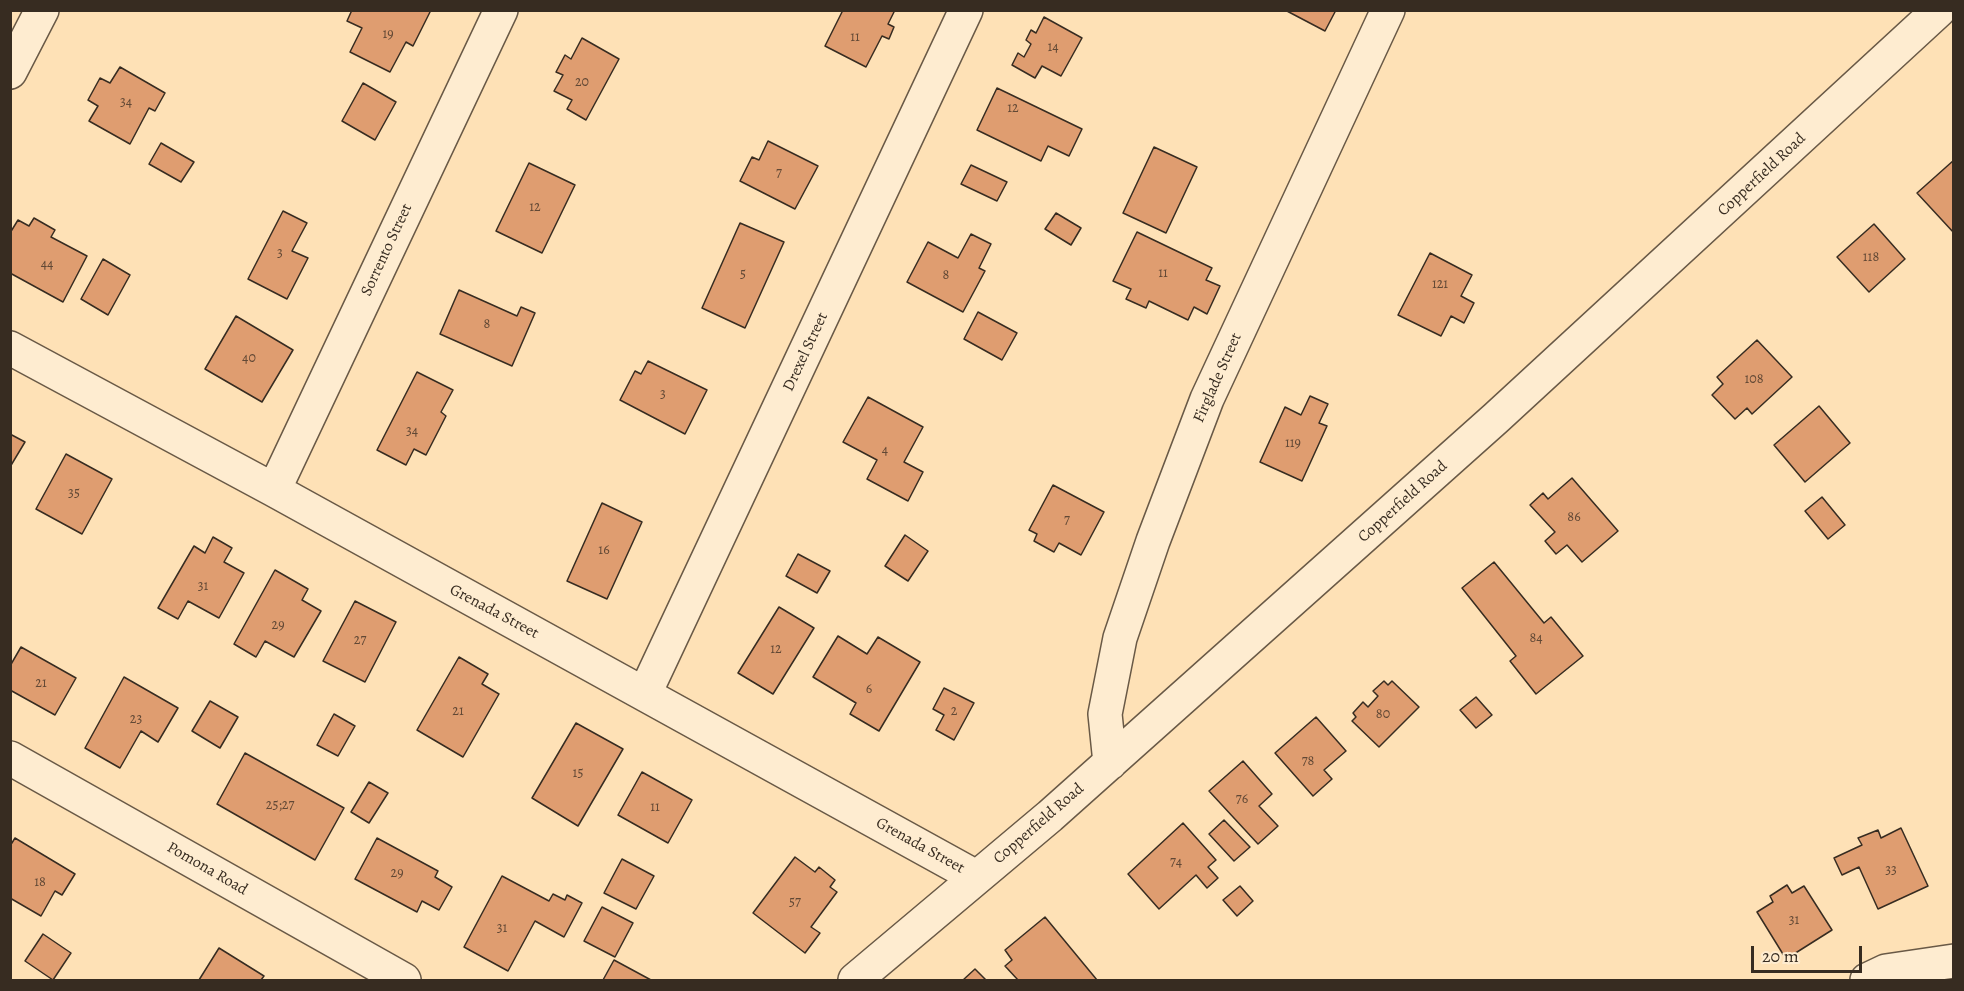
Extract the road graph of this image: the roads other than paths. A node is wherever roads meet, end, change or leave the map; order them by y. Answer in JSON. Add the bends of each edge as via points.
{"nodes":[{"id":1,"x":42,"y":10,"type":"edge"},
{"id":2,"x":501,"y":10,"type":"edge"},
{"id":3,"x":966,"y":10,"type":"edge"},
{"id":4,"x":1388,"y":10,"type":"edge"},
{"id":5,"x":1939,"y":10,"type":"edge"},
{"id":6,"x":10,"y":72,"type":"edge"},
{"id":7,"x":10,"y":348,"type":"edge"},
{"id":8,"x":274,"y":490,"type":"junction"},
{"id":9,"x":645,"y":693,"type":"junction"},
{"id":10,"x":10,"y":758,"type":"edge"},
{"id":11,"x":1110,"y":762,"type":"junction"},
{"id":12,"x":976,"y":878,"type":"junction"},
{"id":13,"x":1953,"y":961,"type":"edge"},
{"id":14,"x":404,"y":981,"type":"edge"},
{"id":15,"x":855,"y":981,"type":"edge"},
{"id":16,"x":1867,"y":981,"type":"edge"}],
"edges":[{"from":1,"to":6,"type":"street"},
{"from":2,"to":8,"type":"street","name":"Sorrento Street"},
{"from":3,"to":9,"type":"street","name":"Drexel Street"},
{"from":4,"to":11,"type":"street","name":"Firglade Street","via":[[1207,399],[1153,541],[1120,638],[1105,714]]},
{"from":5,"to":11,"type":"street","name":"Copperfield Road","via":[[1496,418]]},
{"from":7,"to":8,"type":"street","name":"Grenada Street"},
{"from":8,"to":9,"type":"street","name":"Grenada Street"},
{"from":9,"to":12,"type":"street","name":"Grenada Street"},
{"from":10,"to":14,"type":"street","name":"Pomona Road"},
{"from":11,"to":12,"type":"street","name":"Copperfield Road"},
{"from":12,"to":15,"type":"street","name":"Copperfield Road"},
{"from":13,"to":16,"type":"street","via":[[1886,970]]}]}
